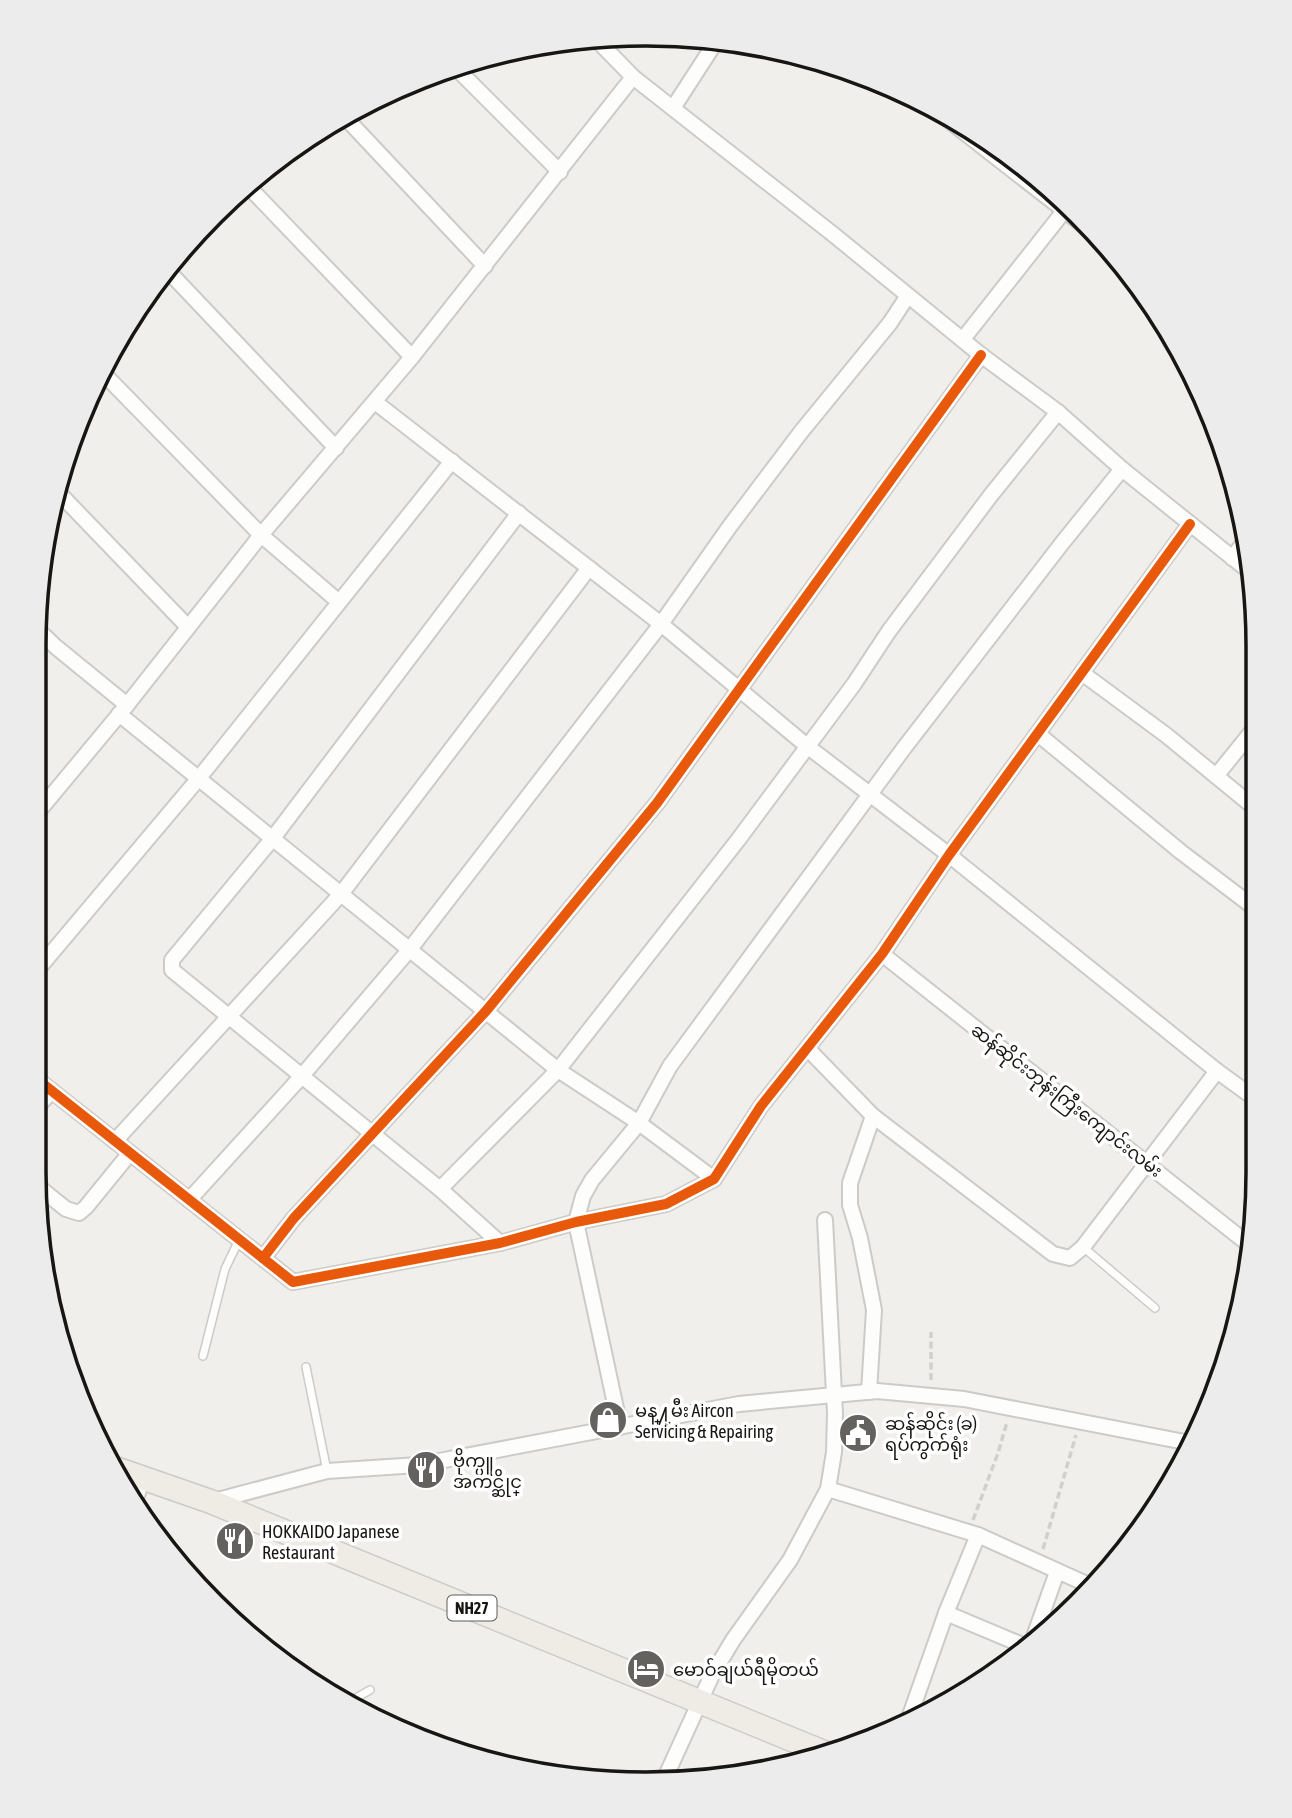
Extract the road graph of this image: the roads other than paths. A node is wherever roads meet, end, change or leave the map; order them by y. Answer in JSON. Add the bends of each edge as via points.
{"nodes":[{"id":1,"x":605,"y":47,"type":"edge"},
{"id":2,"x":711,"y":50,"type":"edge"},
{"id":3,"x":462,"y":74,"type":"edge"},
{"id":4,"x":633,"y":77,"type":"junction"},
{"id":5,"x":673,"y":108,"type":"junction"},
{"id":6,"x":351,"y":123,"type":"edge"},
{"id":7,"x":560,"y":172,"type":"junction"},
{"id":8,"x":253,"y":192,"type":"edge"},
{"id":9,"x":1062,"y":213,"type":"edge"},
{"id":10,"x":485,"y":265,"type":"junction"},
{"id":11,"x":173,"y":276,"type":"edge"},
{"id":12,"x":907,"y":297,"type":"junction"},
{"id":13,"x":963,"y":339,"type":"junction"},
{"id":14,"x":981,"y":355,"type":"junction"},
{"id":15,"x":412,"y":357,"type":"junction"},
{"id":16,"x":108,"y":378,"type":"edge"},
{"id":17,"x":375,"y":402,"type":"junction"},
{"id":18,"x":1058,"y":412,"type":"junction"},
{"id":19,"x":336,"y":448,"type":"junction"},
{"id":20,"x":452,"y":461,"type":"junction"},
{"id":21,"x":1122,"y":469,"type":"junction"},
{"id":22,"x":64,"y":498,"type":"edge"},
{"id":23,"x":519,"y":513,"type":"junction"},
{"id":24,"x":1190,"y":524,"type":"junction"},
{"id":25,"x":261,"y":535,"type":"junction"},
{"id":26,"x":1238,"y":550,"type":"edge"},
{"id":27,"x":1232,"y":558,"type":"junction"},
{"id":28,"x":1240,"y":565,"type":"edge"},
{"id":29,"x":589,"y":568,"type":"junction"},
{"id":30,"x":339,"y":602,"type":"junction"},
{"id":31,"x":661,"y":624,"type":"junction"},
{"id":32,"x":188,"y":627,"type":"junction"},
{"id":33,"x":46,"y":638,"type":"edge"},
{"id":34,"x":1082,"y":673,"type":"junction"},
{"id":35,"x":739,"y":690,"type":"junction"},
{"id":36,"x":123,"y":709,"type":"junction"},
{"id":37,"x":1038,"y":734,"type":"junction"},
{"id":38,"x":1246,"y":739,"type":"edge"},
{"id":39,"x":807,"y":746,"type":"junction"},
{"id":40,"x":1216,"y":776,"type":"junction"},
{"id":41,"x":200,"y":778,"type":"junction"},
{"id":42,"x":870,"y":794,"type":"junction"},
{"id":43,"x":1246,"y":801,"type":"edge"},
{"id":44,"x":46,"y":802,"type":"edge"},
{"id":45,"x":273,"y":838,"type":"junction"},
{"id":46,"x":950,"y":855,"type":"junction"},
{"id":47,"x":341,"y":894,"type":"junction"},
{"id":48,"x":1246,"y":901,"type":"edge"},
{"id":49,"x":410,"y":949,"type":"junction"},
{"id":50,"x":882,"y":954,"type":"junction"},
{"id":51,"x":46,"y":960,"type":"edge"},
{"id":52,"x":486,"y":1011,"type":"junction"},
{"id":53,"x":229,"y":1018,"type":"junction"},
{"id":54,"x":808,"y":1049,"type":"junction"},
{"id":55,"x":558,"y":1070,"type":"junction"},
{"id":56,"x":1217,"y":1071,"type":"junction"},
{"id":57,"x":301,"y":1077,"type":"junction"},
{"id":58,"x":46,"y":1086,"type":"edge"},
{"id":59,"x":52,"y":1091,"type":"junction"},
{"id":60,"x":1246,"y":1092,"type":"edge"},
{"id":61,"x":46,"y":1097,"type":"edge"},
{"id":62,"x":873,"y":1116,"type":"junction"},
{"id":63,"x":639,"y":1123,"type":"junction"},
{"id":64,"x":372,"y":1133,"type":"junction"},
{"id":65,"x":115,"y":1141,"type":"junction"},
{"id":66,"x":130,"y":1153,"type":"junction"},
{"id":67,"x":1146,"y":1162,"type":"junction"},
{"id":68,"x":714,"y":1179,"type":"junction"},
{"id":69,"x":440,"y":1189,"type":"junction"},
{"id":70,"x":47,"y":1193,"type":"edge"},
{"id":71,"x":189,"y":1200,"type":"junction"},
{"id":72,"x":825,"y":1220,"type":"dead end"},
{"id":73,"x":576,"y":1222,"type":"junction"},
{"id":74,"x":239,"y":1239,"type":"junction"},
{"id":75,"x":1242,"y":1239,"type":"edge"},
{"id":76,"x":500,"y":1242,"type":"junction"},
{"id":77,"x":1083,"y":1247,"type":"junction"},
{"id":78,"x":263,"y":1258,"type":"junction"},
{"id":79,"x":1155,"y":1308,"type":"dead end"},
{"id":80,"x":203,"y":1356,"type":"dead end"},
{"id":81,"x":306,"y":1367,"type":"dead end"},
{"id":82,"x":869,"y":1392,"type":"junction"},
{"id":83,"x":834,"y":1395,"type":"junction"},
{"id":84,"x":620,"y":1427,"type":"junction"},
{"id":85,"x":1183,"y":1442,"type":"edge"},
{"id":86,"x":327,"y":1471,"type":"junction"},
{"id":87,"x":129,"y":1475,"type":"edge"},
{"id":88,"x":828,"y":1489,"type":"junction"},
{"id":89,"x":212,"y":1502,"type":"junction"},
{"id":90,"x":973,"y":1533,"type":"junction"},
{"id":91,"x":1057,"y":1572,"type":"junction"},
{"id":92,"x":1084,"y":1583,"type":"edge"},
{"id":93,"x":946,"y":1613,"type":"junction"},
{"id":94,"x":1036,"y":1628,"type":"edge"},
{"id":95,"x":1019,"y":1642,"type":"edge"},
{"id":96,"x":370,"y":1690,"type":"dead end"},
{"id":97,"x":356,"y":1698,"type":"edge"},
{"id":98,"x":700,"y":1703,"type":"junction"},
{"id":99,"x":911,"y":1711,"type":"edge"},
{"id":100,"x":813,"y":1748,"type":"edge"},
{"id":101,"x":667,"y":1771,"type":"edge"}],
"edges":[{"from":1,"to":4,"type":"street"},
{"from":2,"to":5,"type":"street"},
{"from":3,"to":7,"type":"street"},
{"from":4,"to":5,"type":"street"},
{"from":4,"to":7,"type":"street"},
{"from":5,"to":12,"type":"street"},
{"from":6,"to":10,"type":"street"},
{"from":7,"to":10,"type":"street"},
{"from":8,"to":15,"type":"street"},
{"from":9,"to":13,"type":"street"},
{"from":10,"to":15,"type":"street"},
{"from":11,"to":19,"type":"street"},
{"from":12,"to":13,"type":"street"},
{"from":12,"to":31,"type":"street","via":[[730,526]]},
{"from":13,"to":14,"type":"street"},
{"from":14,"to":18,"type":"street"},
{"from":14,"to":35,"type":"street"},
{"from":15,"to":17,"type":"street"},
{"from":16,"to":25,"type":"street"},
{"from":17,"to":19,"type":"street"},
{"from":17,"to":20,"type":"street"},
{"from":18,"to":21,"type":"street"},
{"from":18,"to":39,"type":"street","via":[[991,495]]},
{"from":19,"to":25,"type":"street"},
{"from":20,"to":23,"type":"street"},
{"from":20,"to":30,"type":"street"},
{"from":21,"to":24,"type":"street"},
{"from":21,"to":42,"type":"street"},
{"from":22,"to":32,"type":"street"},
{"from":23,"to":29,"type":"street"},
{"from":23,"to":45,"type":"street"},
{"from":24,"to":27,"type":"street"},
{"from":24,"to":34,"type":"street"},
{"from":25,"to":30,"type":"street"},
{"from":25,"to":32,"type":"street"},
{"from":26,"to":27,"type":"street"},
{"from":27,"to":28,"type":"street"},
{"from":29,"to":31,"type":"street"},
{"from":29,"to":47,"type":"street"},
{"from":30,"to":41,"type":"street"},
{"from":31,"to":35,"type":"street"},
{"from":31,"to":49,"type":"street"},
{"from":32,"to":36,"type":"street"},
{"from":33,"to":36,"type":"street"},
{"from":34,"to":37,"type":"street"},
{"from":34,"to":40,"type":"street"},
{"from":35,"to":39,"type":"street"},
{"from":35,"to":52,"type":"street","via":[[657,803]]},
{"from":36,"to":41,"type":"street"},
{"from":36,"to":44,"type":"street"},
{"from":37,"to":46,"type":"street"},
{"from":37,"to":48,"type":"street"},
{"from":38,"to":40,"type":"street"},
{"from":39,"to":42,"type":"street"},
{"from":39,"to":55,"type":"street"},
{"from":40,"to":43,"type":"street"},
{"from":41,"to":45,"type":"street"},
{"from":41,"to":51,"type":"street"},
{"from":42,"to":46,"type":"street"},
{"from":42,"to":63,"type":"street","via":[[670,1066]]},
{"from":45,"to":47,"type":"street"},
{"from":45,"to":53,"type":"street","via":[[170,965]]},
{"from":46,"to":50,"type":"street"},
{"from":46,"to":56,"type":"street"},
{"from":47,"to":49,"type":"street"},
{"from":47,"to":53,"type":"street"},
{"from":49,"to":52,"type":"street"},
{"from":49,"to":57,"type":"street"},
{"from":50,"to":54,"type":"street"},
{"from":50,"to":67,"type":"street","name":"ဆန်ဆိုင်းဘုန်းကြီးကျောင်းလမ်း"},
{"from":52,"to":55,"type":"street"},
{"from":52,"to":64,"type":"street"},
{"from":53,"to":57,"type":"street"},
{"from":53,"to":65,"type":"street"},
{"from":54,"to":62,"type":"street"},
{"from":54,"to":68,"type":"street","via":[[761,1106]]},
{"from":55,"to":63,"type":"street"},
{"from":55,"to":69,"type":"street"},
{"from":56,"to":60,"type":"street"},
{"from":56,"to":67,"type":"street"},
{"from":57,"to":64,"type":"street"},
{"from":57,"to":71,"type":"street"},
{"from":58,"to":59,"type":"street"},
{"from":59,"to":61,"type":"street"},
{"from":59,"to":65,"type":"street"},
{"from":62,"to":77,"type":"street","via":[[1054,1254],[1070,1258]]},
{"from":62,"to":82,"type":"street","via":[[850,1183],[850,1205],[874,1310]]},
{"from":63,"to":68,"type":"street"},
{"from":63,"to":73,"type":"street","via":[[592,1181]]},
{"from":64,"to":69,"type":"street"},
{"from":64,"to":78,"type":"street"},
{"from":65,"to":66,"type":"street"},
{"from":66,"to":70,"type":"street","via":[[79,1213]]},
{"from":66,"to":71,"type":"street"},
{"from":67,"to":75,"type":"street","name":"ဆန်ဆိုင်းဘုန်းကြီးကျောင်းလမ်း"},
{"from":67,"to":77,"type":"street"},
{"from":68,"to":73,"type":"street","via":[[666,1204]]},
{"from":69,"to":76,"type":"street"},
{"from":71,"to":74,"type":"street"},
{"from":72,"to":83,"type":"street"},
{"from":73,"to":76,"type":"street"},
{"from":73,"to":84,"type":"street"},
{"from":74,"to":78,"type":"street"},
{"from":74,"to":80,"type":"lane","via":[[225,1269]]},
{"from":76,"to":78,"type":"street","via":[[293,1282]]},
{"from":77,"to":79,"type":"lane"},
{"from":81,"to":86,"type":"lane"},
{"from":82,"to":83,"type":"street"},
{"from":82,"to":85,"type":"street","via":[[964,1399]]},
{"from":83,"to":84,"type":"street","via":[[739,1404]]},
{"from":83,"to":88,"type":"street","via":[[834,1452]]},
{"from":84,"to":86,"type":"street","via":[[418,1465]]},
{"from":86,"to":89,"type":"street"},
{"from":87,"to":89,"type":"main road","number":"NH27"},
{"from":88,"to":90,"type":"street"},
{"from":88,"to":98,"type":"street","via":[[790,1560],[712,1675]]},
{"from":89,"to":98,"type":"main road","number":"NH27"},
{"from":90,"to":91,"type":"street"},
{"from":90,"to":93,"type":"street"},
{"from":91,"to":92,"type":"street"},
{"from":91,"to":94,"type":"street"},
{"from":93,"to":95,"type":"street"},
{"from":93,"to":99,"type":"street"},
{"from":96,"to":97,"type":"lane"},
{"from":98,"to":100,"type":"main road","number":"NH27"},
{"from":98,"to":101,"type":"street"}]}
